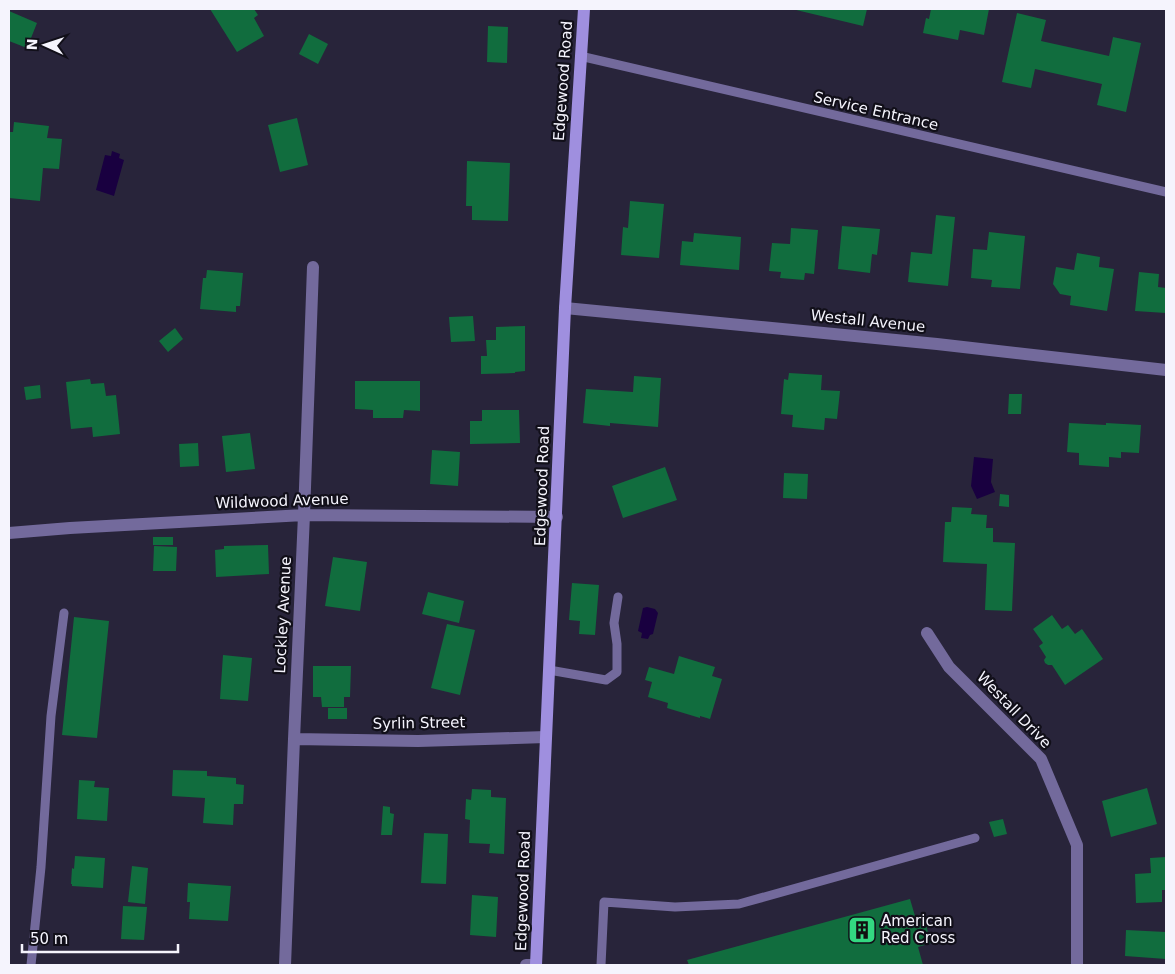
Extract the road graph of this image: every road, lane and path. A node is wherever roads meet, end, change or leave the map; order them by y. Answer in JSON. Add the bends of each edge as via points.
{"nodes":[{"id":1,"x":584,"y":9,"type":"edge"},
{"id":2,"x":580,"y":56,"type":"junction"},
{"id":3,"x":1166,"y":192,"type":"edge"},
{"id":4,"x":313,"y":266,"type":"dead end"},
{"id":5,"x":565,"y":308,"type":"junction"},
{"id":6,"x":1166,"y":370,"type":"edge"},
{"id":7,"x":304,"y":515,"type":"junction"},
{"id":8,"x":557,"y":517,"type":"junction"},
{"id":9,"x":9,"y":533,"type":"edge"},
{"id":10,"x":618,"y":597,"type":"dead end"},
{"id":11,"x":64,"y":613,"type":"dead end"},
{"id":12,"x":927,"y":633,"type":"dead end"},
{"id":13,"x":549,"y":670,"type":"junction"},
{"id":14,"x":546,"y":737,"type":"junction"},
{"id":15,"x":294,"y":739,"type":"junction"},
{"id":16,"x":975,"y":838,"type":"dead end"},
{"id":17,"x":31,"y":965,"type":"edge"},
{"id":18,"x":285,"y":965,"type":"edge"},
{"id":19,"x":526,"y":965,"type":"edge"},
{"id":20,"x":536,"y":965,"type":"edge"},
{"id":21,"x":601,"y":965,"type":"edge"},
{"id":22,"x":1077,"y":965,"type":"edge"}],
"edges":[{"from":1,"to":2,"type":"street","name":"Edgewood Road"},
{"from":2,"to":3,"type":"lane","name":"Service Entrance"},
{"from":2,"to":5,"type":"street","name":"Edgewood Road"},
{"from":4,"to":7,"type":"street","name":"Lockley Avenue"},
{"from":5,"to":6,"type":"street","name":"Westall Avenue"},
{"from":5,"to":8,"type":"street","name":"Edgewood Road"},
{"from":7,"to":8,"type":"street","name":"Wildwood Avenue"},
{"from":7,"to":9,"type":"street","name":"Wildwood Avenue"},
{"from":7,"to":15,"type":"street","name":"Lockley Avenue"},
{"from":8,"to":13,"type":"street","name":"Edgewood Road"},
{"from":10,"to":13,"type":"lane","via":[[614,623],[616,672],[606,680]]},
{"from":11,"to":17,"type":"lane"},
{"from":12,"to":22,"type":"street","name":"Westall Drive","via":[[949,667],[1041,759],[1077,845]]},
{"from":13,"to":14,"type":"street","name":"Edgewood Road"},
{"from":14,"to":15,"type":"street","name":"Syrlin Street","via":[[418,741]]},
{"from":14,"to":20,"type":"street","name":"Edgewood Road"},
{"from":15,"to":18,"type":"street","name":"Lockley Avenue"},
{"from":16,"to":21,"type":"lane","via":[[739,904],[676,907],[604,902]]},
{"from":19,"to":20,"type":"street"}]}
